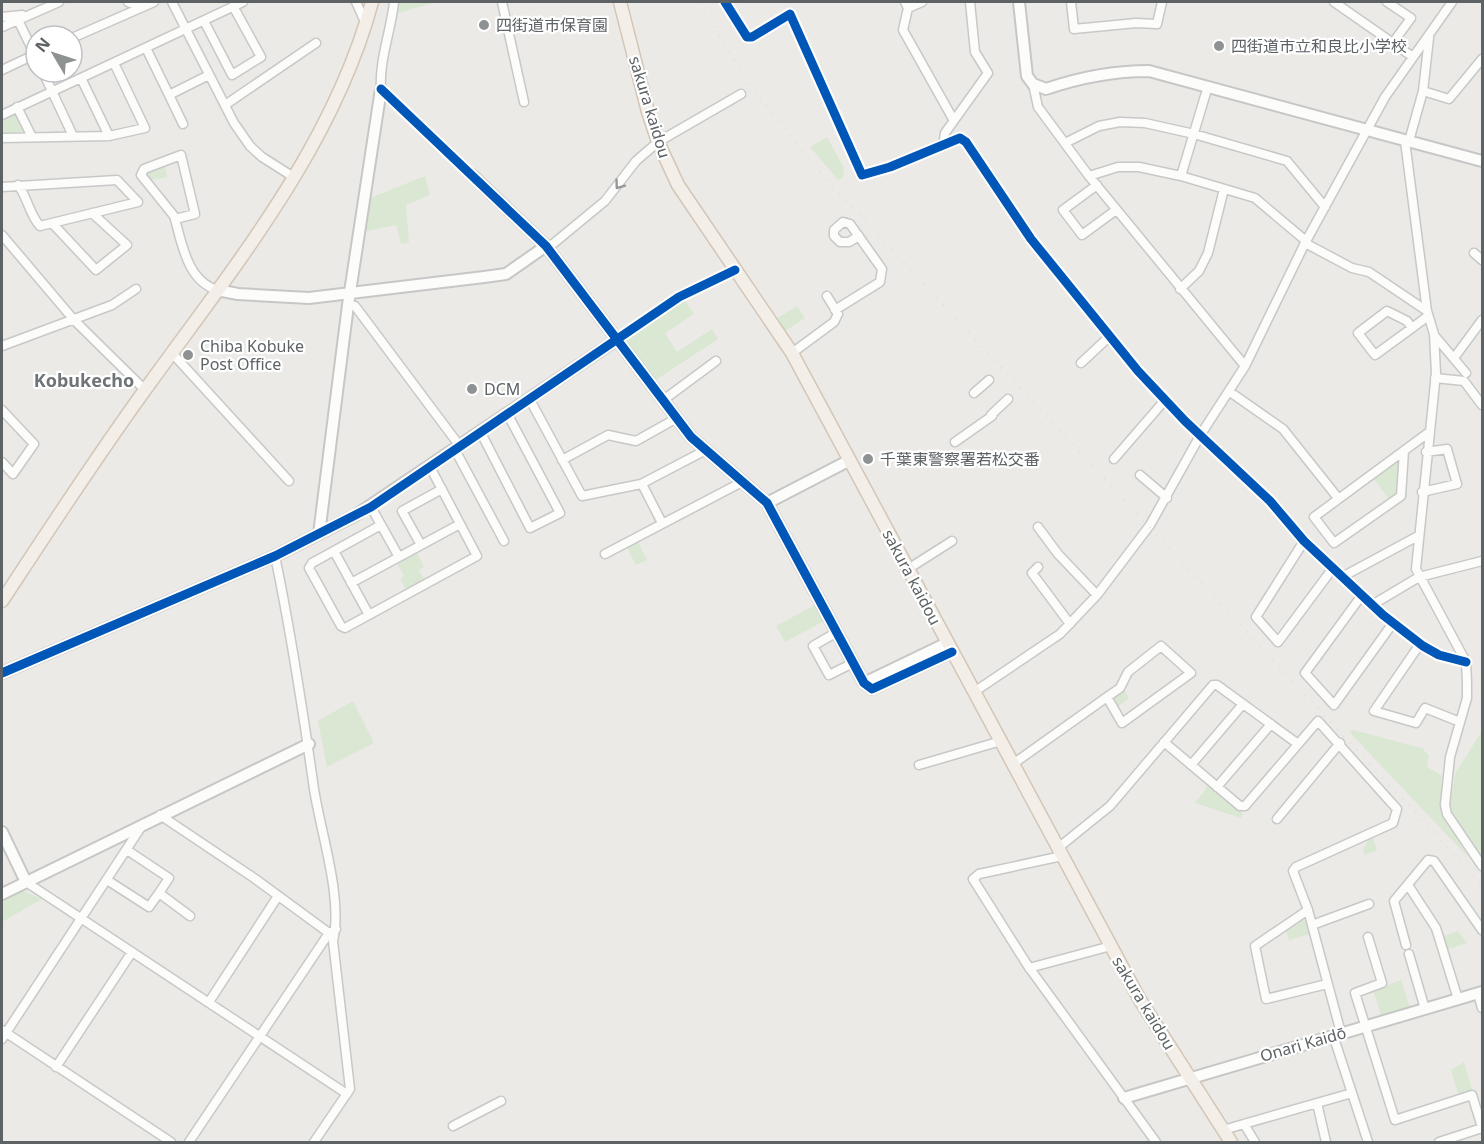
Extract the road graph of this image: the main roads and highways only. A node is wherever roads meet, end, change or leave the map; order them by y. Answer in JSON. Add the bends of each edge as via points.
{"nodes":[{"id":1,"x":372,"y":2,"type":"edge"},
{"id":2,"x":620,"y":2,"type":"edge"},
{"id":3,"x":2,"y":601,"type":"edge"},
{"id":4,"x":1231,"y":1143,"type":"edge"}],
"edges":[{"from":1,"to":3,"type":"main road","via":[[355,57],[295,178],[83,477]]},
{"from":2,"to":4,"type":"main road","name":"sakura kaidou","via":[[638,80],[658,142],[678,185],[792,353],[1140,1000]]}]}
